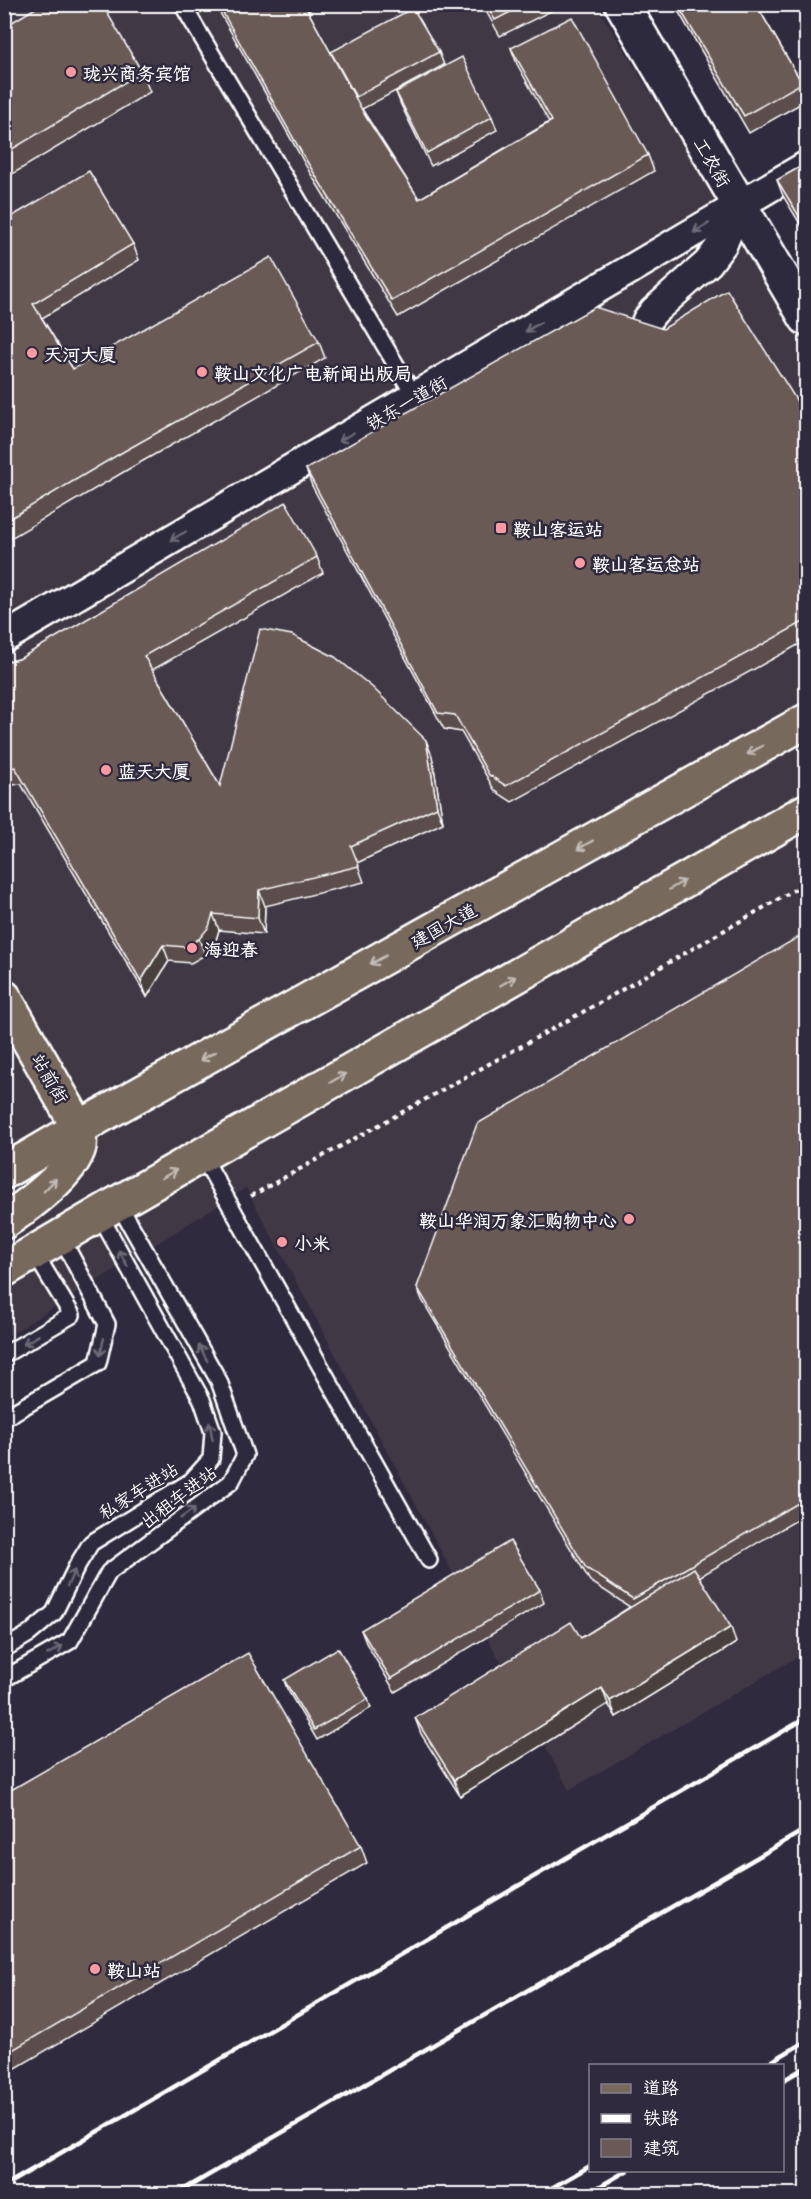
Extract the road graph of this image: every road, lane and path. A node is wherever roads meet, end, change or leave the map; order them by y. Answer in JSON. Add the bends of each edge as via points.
{"nodes":[{"id":1,"x":182,"y":4,"type":"edge"},
{"id":2,"x":622,"y":4,"type":"edge"},
{"id":3,"x":636,"y":4,"type":"edge"},
{"id":4,"x":807,"y":166,"type":"edge"},
{"id":5,"x":745,"y":202,"type":"junction"},
{"id":6,"x":807,"y":290,"type":"edge"},
{"id":7,"x":807,"y":318,"type":"edge"},
{"id":8,"x":641,"y":336,"type":"edge"},
{"id":9,"x":415,"y":397,"type":"junction"},
{"id":10,"x":4,"y":638,"type":"edge"},
{"id":11,"x":807,"y":721,"type":"edge"},
{"id":12,"x":807,"y":812,"type":"edge"},
{"id":13,"x":807,"y":883,"type":"edge"},
{"id":14,"x":4,"y":997,"type":"edge"},
{"id":15,"x":79,"y":1128,"type":"junction"},
{"id":16,"x":202,"y":1155,"type":"junction"},
{"id":17,"x":4,"y":1172,"type":"edge"},
{"id":18,"x":231,"y":1207,"type":"junction"},
{"id":19,"x":109,"y":1209,"type":"junction"},
{"id":20,"x":4,"y":1222,"type":"edge"},
{"id":21,"x":47,"y":1245,"type":"junction"},
{"id":22,"x":4,"y":1270,"type":"edge"},
{"id":23,"x":4,"y":1355,"type":"edge"},
{"id":24,"x":4,"y":1418,"type":"edge"},
{"id":25,"x":429,"y":1560,"type":"dead end"},
{"id":26,"x":4,"y":1649,"type":"edge"},
{"id":27,"x":4,"y":1679,"type":"edge"}],
"edges":[{"from":1,"to":9,"type":"lane"},
{"from":2,"to":5,"type":"street","name":"工农街"},
{"from":3,"to":5,"type":"street","name":"工农街"},
{"from":4,"to":5,"type":"street","name":"铁东一道街"},
{"from":5,"to":6,"type":"street","name":"工农街"},
{"from":5,"to":7,"type":"street","name":"工农街"},
{"from":5,"to":8,"type":"street","via":[[708,263],[654,311]]},
{"from":5,"to":9,"type":"street","name":"铁东一道街","one_way":true},
{"from":9,"to":10,"type":"street","name":"铁东一道街","one_way":true},
{"from":11,"to":15,"type":"main road","name":"建国大道","one_way":true},
{"from":16,"to":12,"type":"main road","one_way":true},
{"from":13,"to":18,"type":"path"},
{"from":14,"to":15,"type":"main road","name":"站前街"},
{"from":15,"to":17,"type":"main road","name":"建国大道"},
{"from":20,"to":15,"type":"main road","one_way":true,"via":[[37,1199],[69,1166],[79,1147]]},
{"from":16,"to":18,"type":"lane"},
{"from":19,"to":16,"type":"main road","one_way":true},
{"from":18,"to":25,"type":"lane"},
{"from":19,"to":21,"type":"main road"},
{"from":26,"to":19,"type":"lane","name":"私家车进站","one_way":true,"via":[[54,1613],[91,1543],[191,1481],[211,1459],[213,1432],[202,1400]]},
{"from":27,"to":19,"type":"lane","name":"出租车进站","one_way":true,"via":[[70,1641],[109,1572],[231,1482],[245,1455],[219,1381]]},
{"from":21,"to":22,"type":"main road"},
{"from":21,"to":23,"type":"lane","one_way":true,"via":[[72,1315]]},
{"from":21,"to":24,"type":"lane","one_way":true,"via":[[107,1323],[98,1363]]}]}
